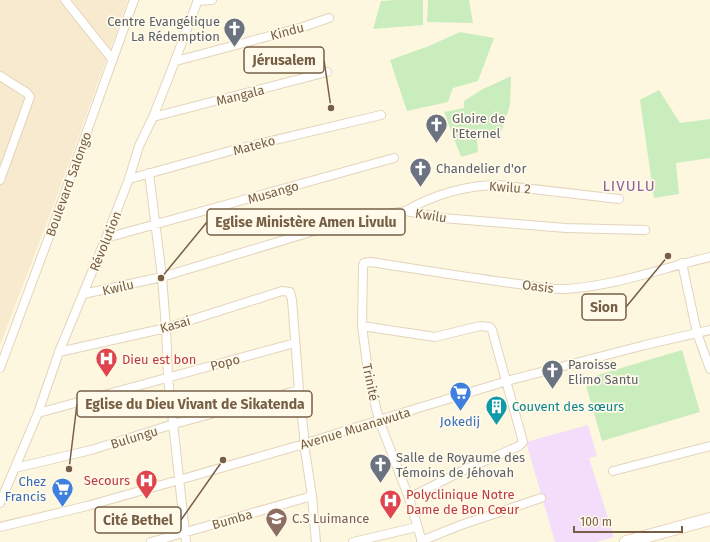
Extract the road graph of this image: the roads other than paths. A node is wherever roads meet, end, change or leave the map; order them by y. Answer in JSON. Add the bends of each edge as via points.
{"nodes":[{"id":1,"x":65,"y":0,"type":"edge"},
{"id":2,"x":134,"y":0,"type":"edge"},
{"id":3,"x":212,"y":0,"type":"edge"},
{"id":4,"x":198,"y":1,"type":"edge"},
{"id":5,"x":329,"y":18,"type":"dead end"},
{"id":6,"x":112,"y":59,"type":"junction"},
{"id":7,"x":176,"y":61,"type":"junction"},
{"id":8,"x":327,"y":72,"type":"dead end"},
{"id":9,"x":0,"y":76,"type":"edge"},
{"id":10,"x":381,"y":114,"type":"dead end"},
{"id":11,"x":153,"y":117,"type":"junction"},
{"id":12,"x":394,"y":158,"type":"dead end"},
{"id":13,"x":2,"y":170,"type":"edge"},
{"id":14,"x":149,"y":173,"type":"junction"},
{"id":15,"x":129,"y":179,"type":"junction"},
{"id":16,"x":0,"y":180,"type":"edge"},
{"id":17,"x":619,"y":199,"type":"dead end"},
{"id":18,"x":406,"y":211,"type":"junction"},
{"id":19,"x":156,"y":225,"type":"junction"},
{"id":20,"x":646,"y":230,"type":"dead end"},
{"id":21,"x":106,"y":238,"type":"junction"},
{"id":22,"x":710,"y":257,"type":"edge"},
{"id":23,"x":682,"y":263,"type":"junction"},
{"id":24,"x":364,"y":264,"type":"joint"},
{"id":25,"x":162,"y":277,"type":"junction"},
{"id":26,"x":83,"y":294,"type":"junction"},
{"id":27,"x":362,"y":326,"type":"junction"},
{"id":28,"x":166,"y":328,"type":"junction"},
{"id":29,"x":710,"y":330,"type":"edge"},
{"id":30,"x":698,"y":333,"type":"junction"},
{"id":31,"x":296,"y":343,"type":"junction"},
{"id":32,"x":59,"y":352,"type":"junction"},
{"id":33,"x":0,"y":368,"type":"edge"},
{"id":34,"x":710,"y":369,"type":"edge"},
{"id":35,"x":168,"y":377,"type":"junction"},
{"id":36,"x":507,"y":381,"type":"junction"},
{"id":37,"x":299,"y":390,"type":"junction"},
{"id":38,"x":38,"y":412,"type":"junction"},
{"id":39,"x":379,"y":420,"type":"junction"},
{"id":40,"x":174,"y":424,"type":"junction"},
{"id":41,"x":304,"y":444,"type":"junction"},
{"id":42,"x":710,"y":446,"type":"edge"},
{"id":43,"x":15,"y":468,"type":"junction"},
{"id":44,"x":613,"y":471,"type":"dead end"},
{"id":45,"x":179,"y":480,"type":"junction"},
{"id":46,"x":312,"y":496,"type":"junction"},
{"id":47,"x":409,"y":498,"type":"junction"},
{"id":48,"x":541,"y":498,"type":"dead end"},
{"id":49,"x":0,"y":503,"type":"edge"},
{"id":50,"x":710,"y":518,"type":"edge"},
{"id":51,"x":0,"y":527,"type":"edge"},
{"id":52,"x":417,"y":527,"type":"junction"},
{"id":53,"x":185,"y":532,"type":"junction"},
{"id":54,"x":421,"y":541,"type":"edge"},
{"id":55,"x":151,"y":542,"type":"edge"},
{"id":56,"x":186,"y":542,"type":"edge"},
{"id":57,"x":316,"y":542,"type":"edge"},
{"id":58,"x":353,"y":542,"type":"edge"},
{"id":59,"x":626,"y":542,"type":"edge"}],
"edges":[{"from":1,"to":6,"type":"street"},
{"from":2,"to":6,"type":"street","name":"Boulevard Salongo"},
{"from":3,"to":4,"type":"street"},
{"from":4,"to":7,"type":"street","name":"Révolution"},
{"from":5,"to":7,"type":"street","name":"Kindu"},
{"from":6,"to":33,"type":"street","name":"Boulevard Salongo"},
{"from":7,"to":11,"type":"street","name":"Révolution"},
{"from":8,"to":11,"type":"street","name":"Mangala"},
{"from":9,"to":13,"type":"street","via":[[30,97]]},
{"from":10,"to":14,"type":"street","name":"Mateko","via":[[274,139]]},
{"from":11,"to":15,"type":"street","name":"Révolution","via":[[139,146]]},
{"from":12,"to":19,"type":"street","name":"Musango"},
{"from":13,"to":16,"type":"street"},
{"from":14,"to":15,"type":"street","name":"Mateko"},
{"from":14,"to":19,"type":"street"},
{"from":15,"to":21,"type":"street","name":"Révolution"},
{"from":17,"to":18,"type":"street","name":"Kwilu 2","via":[[485,185],[427,200]]},
{"from":18,"to":20,"type":"street","name":"Kwilu","via":[[442,218],[566,228]]},
{"from":18,"to":25,"type":"street","name":"Kwilu","via":[[340,222]]},
{"from":19,"to":21,"type":"street","name":"Musango"},
{"from":19,"to":25,"type":"street"},
{"from":21,"to":26,"type":"street","name":"Révolution"},
{"from":22,"to":23,"type":"street","name":"Oasis"},
{"from":23,"to":24,"type":"street","name":"Oasis","via":[[623,280],[559,289],[371,262]]},
{"from":23,"to":30,"type":"street"},
{"from":24,"to":27,"type":"street","name":"Trinité"},
{"from":25,"to":26,"type":"street","name":"Kwilu"},
{"from":25,"to":28,"type":"street"},
{"from":26,"to":32,"type":"street","name":"Révolution"},
{"from":27,"to":36,"type":"street","via":[[435,337],[480,326],[490,327]]},
{"from":27,"to":39,"type":"street","name":"Trinité","via":[[369,379]]},
{"from":28,"to":31,"type":"street","name":"Kasai","via":[[282,291],[290,292]]},
{"from":28,"to":32,"type":"street","name":"Kasai"},
{"from":28,"to":35,"type":"street"},
{"from":29,"to":30,"type":"street","name":"Avenue Muanawuta"},
{"from":30,"to":34,"type":"street"},
{"from":30,"to":36,"type":"street","name":"Avenue Muanawuta"},
{"from":31,"to":35,"type":"street","name":"Popo"},
{"from":31,"to":37,"type":"street"},
{"from":32,"to":38,"type":"street","name":"Révolution"},
{"from":35,"to":38,"type":"street","name":"Popo"},
{"from":35,"to":40,"type":"street"},
{"from":36,"to":39,"type":"street","name":"Avenue Muanawuta"},
{"from":36,"to":47,"type":"street","via":[[523,442]]},
{"from":37,"to":40,"type":"street","name":"Bulungu"},
{"from":37,"to":41,"type":"street"},
{"from":38,"to":43,"type":"street","name":"Révolution"},
{"from":39,"to":41,"type":"street","name":"Avenue Muanawuta"},
{"from":39,"to":47,"type":"street","name":"Trinité"},
{"from":40,"to":43,"type":"street","name":"Bulungu","via":[[91,450]]},
{"from":40,"to":45,"type":"street"},
{"from":41,"to":45,"type":"street","name":"Avenue Muanawuta"},
{"from":41,"to":46,"type":"street"},
{"from":42,"to":44,"type":"street"},
{"from":43,"to":49,"type":"street","name":"Révolution"},
{"from":45,"to":51,"type":"street","name":"Avenue Muanawuta"},
{"from":45,"to":53,"type":"street"},
{"from":46,"to":53,"type":"street","name":"Bumba"},
{"from":46,"to":57,"type":"street"},
{"from":47,"to":52,"type":"street","name":"Trinité"},
{"from":48,"to":54,"type":"street"},
{"from":50,"to":59,"type":"street"},
{"from":52,"to":54,"type":"street","name":"Trinité"},
{"from":52,"to":58,"type":"street"},
{"from":53,"to":55,"type":"street","name":"Bumba"},
{"from":53,"to":56,"type":"street"}]}
